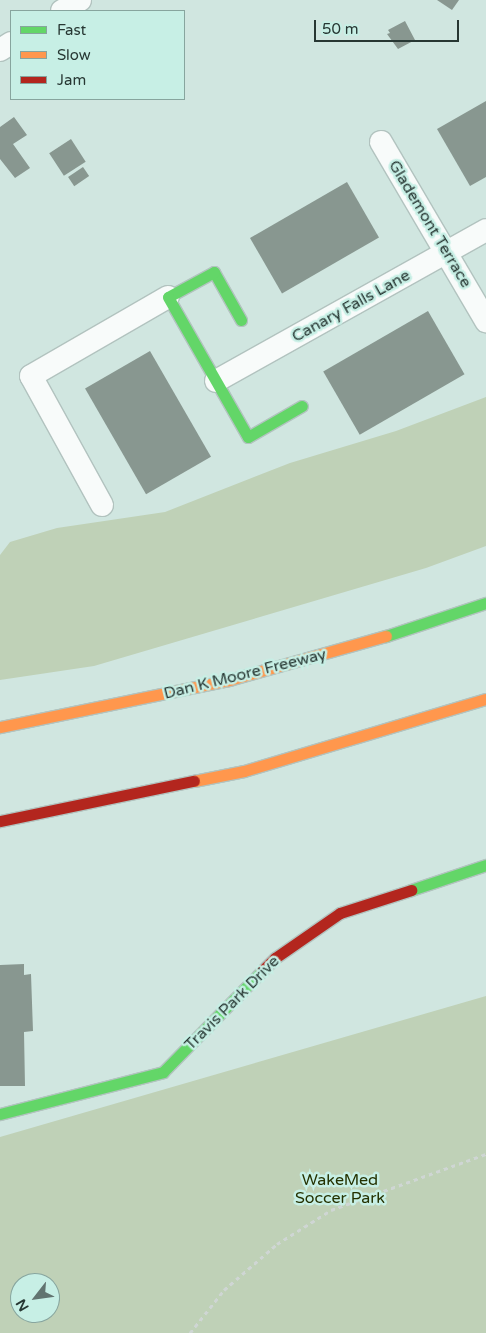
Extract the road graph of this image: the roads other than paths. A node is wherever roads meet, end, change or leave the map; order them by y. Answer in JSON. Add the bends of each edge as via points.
{"nodes":[{"id":1,"x":80,"y":0,"type":"edge"},
{"id":2,"x":64,"y":10,"type":"edge"},
{"id":3,"x":381,"y":142,"type":"dead end"},
{"id":4,"x":486,"y":230,"type":"edge"},
{"id":5,"x":448,"y":252,"type":"junction"},
{"id":6,"x":168,"y":297,"type":"junction"},
{"id":7,"x":483,"y":310,"type":"edge"},
{"id":8,"x":241,"y":320,"type":"dead end"},
{"id":9,"x":216,"y":381,"type":"junction"},
{"id":10,"x":302,"y":406,"type":"dead end"},
{"id":11,"x":102,"y":505,"type":"dead end"},
{"id":12,"x":486,"y":603,"type":"edge"},
{"id":13,"x":486,"y":699,"type":"edge"},
{"id":14,"x":0,"y":727,"type":"edge"},
{"id":15,"x":0,"y":821,"type":"edge"},
{"id":16,"x":486,"y":865,"type":"edge"},
{"id":17,"x":0,"y":1114,"type":"edge"}],
"edges":[{"from":1,"to":2,"type":"street"},
{"from":3,"to":5,"type":"street","name":"Glademont Terrace"},
{"from":4,"to":5,"type":"street","name":"Canary Falls Lane"},
{"from":5,"to":7,"type":"street","name":"Glademont Terrace"},
{"from":5,"to":9,"type":"street","name":"Canary Falls Lane"},
{"from":6,"to":8,"type":"main road","via":[[214,272]]},
{"from":6,"to":9,"type":"main road"},
{"from":6,"to":11,"type":"street","via":[[31,376]]},
{"from":9,"to":10,"type":"main road","via":[[248,437]]},
{"from":12,"to":14,"type":"main road","name":"Dan K Moore Freeway","via":[[361,644],[228,680]]},
{"from":13,"to":15,"type":"main road","via":[[244,771]]},
{"from":16,"to":17,"type":"main road","name":"Travis Park Drive","via":[[340,913],[274,958],[163,1072]]}]}
